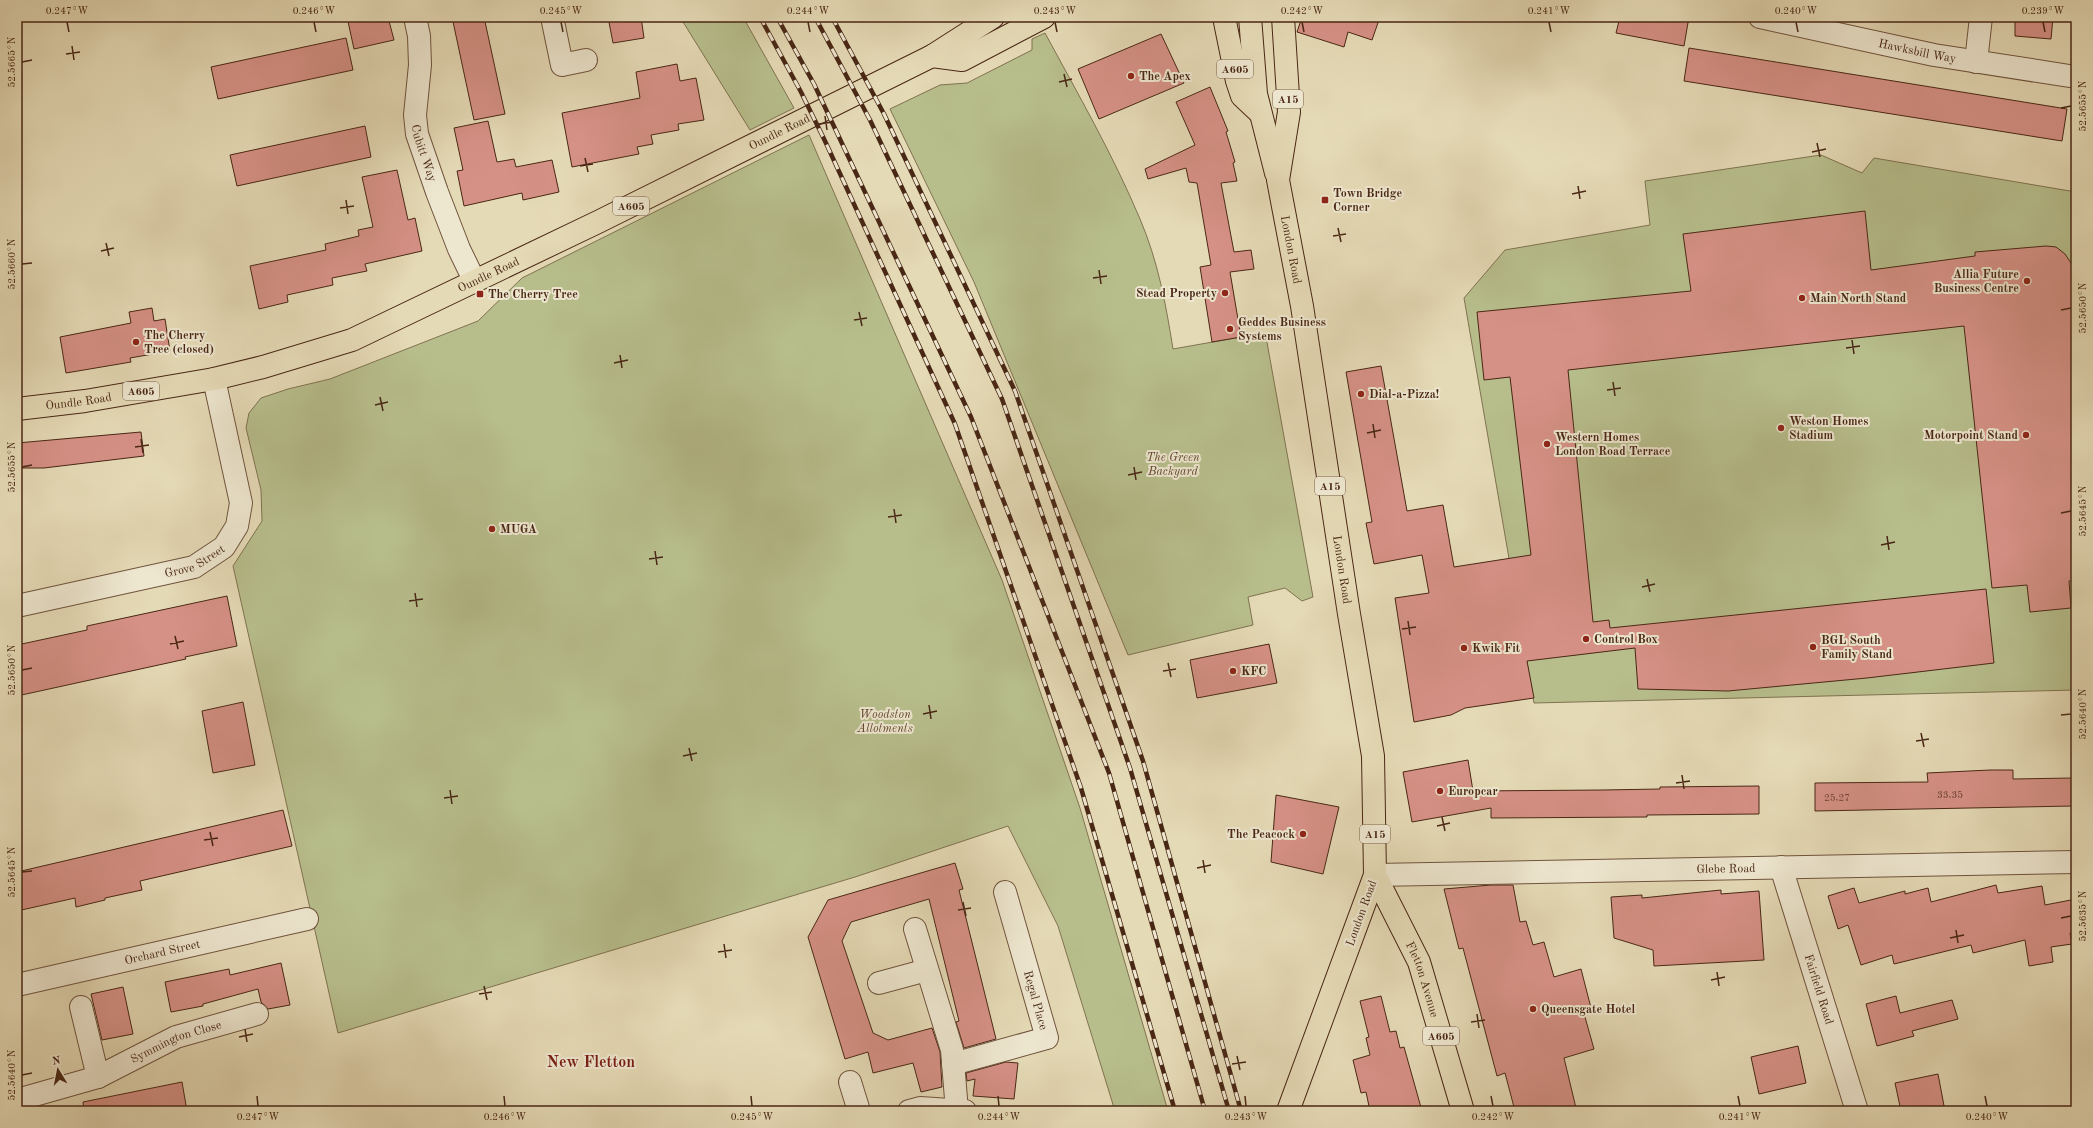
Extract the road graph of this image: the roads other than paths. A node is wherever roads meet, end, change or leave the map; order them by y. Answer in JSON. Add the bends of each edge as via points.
{"nodes":[{"id":1,"x":415,"y":17,"type":"edge"},
{"id":2,"x":552,"y":17,"type":"edge"},
{"id":3,"x":993,"y":17,"type":"edge"},
{"id":4,"x":1044,"y":17,"type":"edge"},
{"id":5,"x":1224,"y":17,"type":"edge"},
{"id":6,"x":1250,"y":17,"type":"edge"},
{"id":7,"x":1283,"y":17,"type":"edge"},
{"id":8,"x":1760,"y":17,"type":"edge"},
{"id":9,"x":1982,"y":17,"type":"edge"},
{"id":10,"x":1783,"y":19,"type":"edge"},
{"id":11,"x":932,"y":56,"type":"junction"},
{"id":12,"x":586,"y":60,"type":"dead end"},
{"id":13,"x":1976,"y":62,"type":"junction"},
{"id":14,"x":2076,"y":77,"type":"edge"},
{"id":15,"x":1260,"y":113,"type":"junction"},
{"id":16,"x":1278,"y":180,"type":"junction"},
{"id":17,"x":475,"y":282,"type":"junction"},
{"id":18,"x":214,"y":379,"type":"junction"},
{"id":19,"x":17,"y":409,"type":"edge"},
{"id":20,"x":17,"y":606,"type":"edge"},
{"id":21,"x":2076,"y":862,"type":"edge"},
{"id":22,"x":1780,"y":867,"type":"junction"},
{"id":23,"x":1376,"y":875,"type":"junction"},
{"id":24,"x":1005,"y":892,"type":"dead end"},
{"id":25,"x":307,"y":919,"type":"dead end"},
{"id":26,"x":915,"y":929,"type":"dead end"},
{"id":27,"x":928,"y":970,"type":"junction"},
{"id":28,"x":879,"y":983,"type":"dead end"},
{"id":29,"x":17,"y":986,"type":"edge"},
{"id":30,"x":81,"y":1007,"type":"dead end"},
{"id":31,"x":257,"y":1014,"type":"dead end"},
{"id":32,"x":953,"y":1064,"type":"junction"},
{"id":33,"x":98,"y":1077,"type":"junction"},
{"id":34,"x":850,"y":1082,"type":"dead end"},
{"id":35,"x":17,"y":1100,"type":"edge"},
{"id":36,"x":859,"y":1111,"type":"edge"},
{"id":37,"x":909,"y":1111,"type":"edge"},
{"id":38,"x":957,"y":1111,"type":"edge"},
{"id":39,"x":965,"y":1111,"type":"edge"},
{"id":40,"x":1288,"y":1111,"type":"edge"},
{"id":41,"x":1464,"y":1111,"type":"edge"},
{"id":42,"x":1857,"y":1111,"type":"edge"}],
"edges":[{"from":1,"to":17,"type":"street","name":"Cubitt Way","via":[[419,36],[420,65],[415,115],[417,134],[459,249]]},
{"from":2,"to":12,"type":"street","via":[[562,65]]},
{"from":3,"to":11,"type":"main road","name":"Oundle Road","number":"A605"},
{"from":4,"to":11,"type":"main road","via":[[962,60]]},
{"from":5,"to":15,"type":"main road","number":"A605","via":[[1242,96]]},
{"from":6,"to":15,"type":"main road","number":"A605","via":[[1256,94]]},
{"from":7,"to":16,"type":"main road","name":"London Road","number":"A15","via":[[1289,112]]},
{"from":8,"to":10,"type":"street","name":"Hawksbill Way"},
{"from":9,"to":13,"type":"street"},
{"from":10,"to":13,"type":"street","name":"Hawksbill Way","via":[[1934,55]]},
{"from":11,"to":17,"type":"main road","name":"Oundle Road","number":"A605"},
{"from":13,"to":14,"type":"street","name":"Hawksbill Way"},
{"from":15,"to":16,"type":"main road","number":"A605"},
{"from":16,"to":23,"type":"main road","name":"London Road","number":"A15","via":[[1302,306],[1349,614],[1374,756]]},
{"from":17,"to":18,"type":"main road","name":"Oundle Road","number":"A605","via":[[336,346]]},
{"from":18,"to":19,"type":"main road","name":"Oundle Road","number":"A605","via":[[85,401]]},
{"from":18,"to":20,"type":"street","name":"Grove Street","via":[[241,503],[237,526],[224,546],[194,567]]},
{"from":21,"to":22,"type":"street","name":"Glebe Road"},
{"from":22,"to":23,"type":"street","name":"Glebe Road"},
{"from":22,"to":42,"type":"street","name":"Fairfield Road"},
{"from":23,"to":40,"type":"main road","name":"London Road"},
{"from":23,"to":41,"type":"main road","name":"Fletton Avenue","number":"A605","via":[[1419,962]]},
{"from":24,"to":32,"type":"street","name":"Regal Place","via":[[1047,1038]]},
{"from":25,"to":29,"type":"street","name":"Orchard Street"},
{"from":26,"to":27,"type":"street"},
{"from":27,"to":28,"type":"street"},
{"from":27,"to":32,"type":"street","via":[[952,1050]]},
{"from":30,"to":33,"type":"street"},
{"from":31,"to":33,"type":"street","name":"Symmington Close","via":[[176,1037]]},
{"from":32,"to":38,"type":"street"},
{"from":33,"to":35,"type":"street","name":"Symmington Close"},
{"from":34,"to":36,"type":"street"},
{"from":37,"to":38,"type":"street","via":[[920,1108]]},
{"from":38,"to":39,"type":"street"}]}
